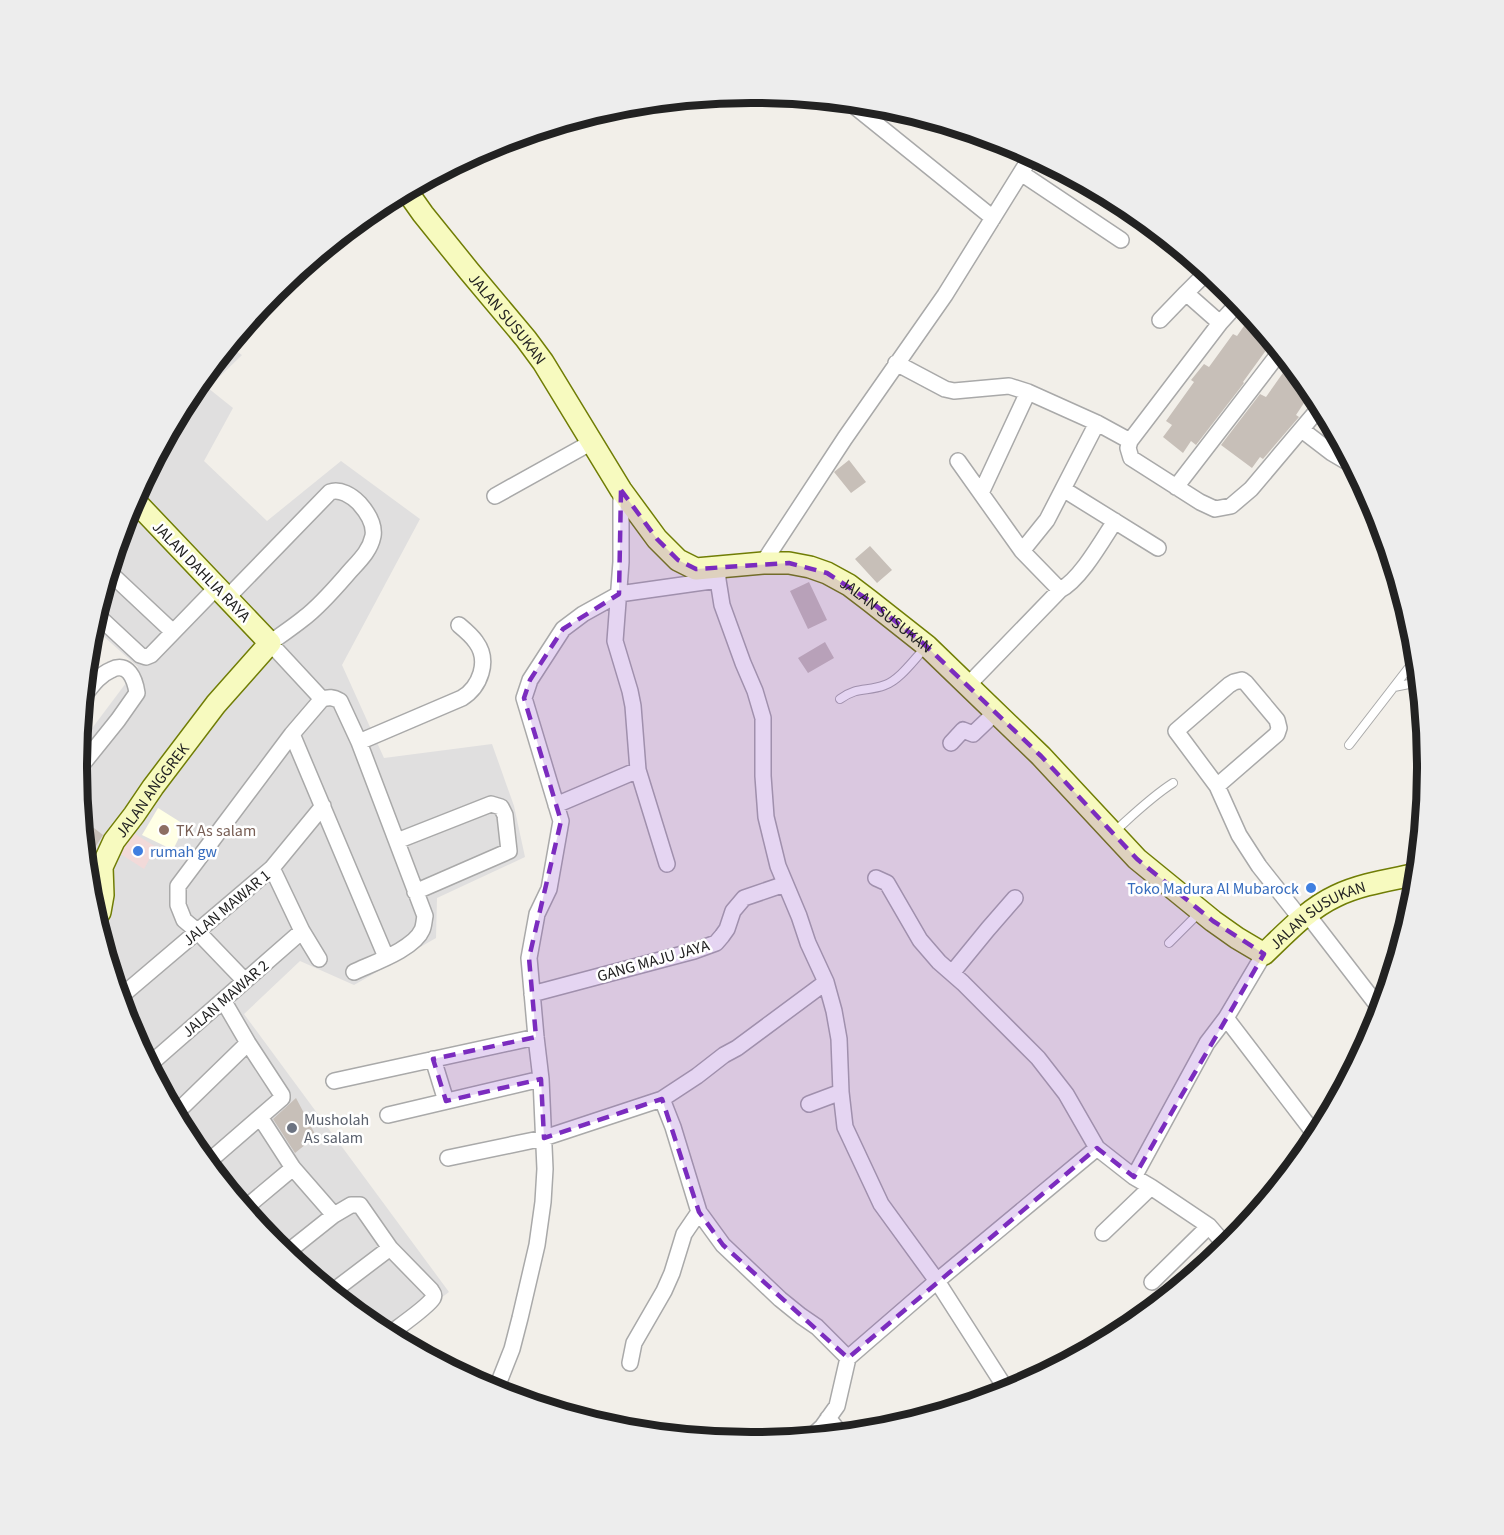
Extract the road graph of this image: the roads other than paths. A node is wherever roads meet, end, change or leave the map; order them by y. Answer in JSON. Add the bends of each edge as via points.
{"nodes":[{"id":1,"x":861,"y":112,"type":"edge"},
{"id":2,"x":1027,"y":163,"type":"edge"},
{"id":3,"x":1021,"y":173,"type":"junction"},
{"id":4,"x":412,"y":197,"type":"edge"},
{"id":5,"x":993,"y":218,"type":"junction"},
{"id":6,"x":1121,"y":240,"type":"dead end"},
{"id":7,"x":1201,"y":278,"type":"edge"},
{"id":8,"x":1186,"y":293,"type":"junction"},
{"id":9,"x":1233,"y":309,"type":"edge"},
{"id":10,"x":1160,"y":320,"type":"dead end"},
{"id":11,"x":1220,"y":323,"type":"junction"},
{"id":12,"x":1276,"y":358,"type":"edge"},
{"id":13,"x":896,"y":363,"type":"junction"},
{"id":14,"x":1028,"y":392,"type":"junction"},
{"id":15,"x":1315,"y":414,"type":"edge"},
{"id":16,"x":1097,"y":423,"type":"junction"},
{"id":17,"x":1302,"y":430,"type":"junction"},
{"id":18,"x":1130,"y":441,"type":"junction"},
{"id":19,"x":592,"y":442,"type":"junction"},
{"id":20,"x":1340,"y":458,"type":"edge"},
{"id":21,"x":958,"y":461,"type":"dead end"},
{"id":22,"x":1176,"y":487,"type":"junction"},
{"id":23,"x":1064,"y":489,"type":"junction"},
{"id":24,"x":621,"y":490,"type":"junction"},
{"id":25,"x":981,"y":493,"type":"junction"},
{"id":26,"x":495,"y":496,"type":"dead end"},
{"id":27,"x":140,"y":508,"type":"edge"},
{"id":28,"x":1115,"y":521,"type":"junction"},
{"id":29,"x":1158,"y":548,"type":"dead end"},
{"id":30,"x":1022,"y":551,"type":"junction"},
{"id":31,"x":763,"y":562,"type":"junction"},
{"id":32,"x":718,"y":574,"type":"junction"},
{"id":33,"x":115,"y":578,"type":"edge"},
{"id":34,"x":1060,"y":590,"type":"junction"},
{"id":35,"x":222,"y":592,"type":"junction"},
{"id":36,"x":619,"y":594,"type":"junction"},
{"id":37,"x":104,"y":622,"type":"edge"},
{"id":38,"x":459,"y":624,"type":"dead end"},
{"id":39,"x":173,"y":632,"type":"junction"},
{"id":40,"x":270,"y":642,"type":"junction"},
{"id":41,"x":927,"y":646,"type":"junction"},
{"id":42,"x":1409,"y":668,"type":"edge"},
{"id":43,"x":1411,"y":684,"type":"edge"},
{"id":44,"x":968,"y":685,"type":"junction"},
{"id":45,"x":92,"y":686,"type":"edge"},
{"id":46,"x":1394,"y":687,"type":"junction"},
{"id":47,"x":322,"y":699,"type":"junction"},
{"id":48,"x":840,"y":699,"type":"dead end"},
{"id":49,"x":996,"y":712,"type":"junction"},
{"id":50,"x":292,"y":734,"type":"junction"},
{"id":51,"x":359,"y":742,"type":"junction"},
{"id":52,"x":951,"y":743,"type":"dead end"},
{"id":53,"x":1349,"y":745,"type":"dead end"},
{"id":54,"x":87,"y":758,"type":"edge"},
{"id":55,"x":638,"y":770,"type":"junction"},
{"id":56,"x":1173,"y":783,"type":"dead end"},
{"id":57,"x":1216,"y":786,"type":"junction"},
{"id":58,"x":556,"y":805,"type":"junction"},
{"id":59,"x":323,"y":806,"type":"junction"},
{"id":60,"x":1113,"y":833,"type":"junction"},
{"id":61,"x":397,"y":841,"type":"junction"},
{"id":62,"x":667,"y":864,"type":"dead end"},
{"id":63,"x":272,"y":868,"type":"junction"},
{"id":64,"x":1407,"y":876,"type":"edge"},
{"id":65,"x":876,"y":878,"type":"dead end"},
{"id":66,"x":785,"y":884,"type":"junction"},
{"id":67,"x":415,"y":892,"type":"junction"},
{"id":68,"x":1015,"y":898,"type":"dead end"},
{"id":69,"x":102,"y":903,"type":"edge"},
{"id":70,"x":1201,"y":911,"type":"junction"},
{"id":71,"x":1304,"y":916,"type":"junction"},
{"id":72,"x":197,"y":931,"type":"junction"},
{"id":73,"x":302,"y":932,"type":"junction"},
{"id":74,"x":1169,"y":943,"type":"dead end"},
{"id":75,"x":1264,"y":954,"type":"junction"},
{"id":76,"x":386,"y":957,"type":"junction"},
{"id":77,"x":319,"y":958,"type":"dead end"},
{"id":78,"x":354,"y":972,"type":"dead end"},
{"id":79,"x":952,"y":974,"type":"junction"},
{"id":80,"x":245,"y":981,"type":"junction"},
{"id":81,"x":826,"y":982,"type":"junction"},
{"id":82,"x":126,"y":992,"type":"edge"},
{"id":83,"x":532,"y":994,"type":"junction"},
{"id":84,"x":223,"y":1000,"type":"junction"},
{"id":85,"x":1374,"y":1001,"type":"edge"},
{"id":86,"x":1226,"y":1018,"type":"junction"},
{"id":87,"x":536,"y":1037,"type":"junction"},
{"id":88,"x":248,"y":1043,"type":"junction"},
{"id":89,"x":434,"y":1059,"type":"junction"},
{"id":90,"x":155,"y":1060,"type":"edge"},
{"id":91,"x":541,"y":1079,"type":"junction"},
{"id":92,"x":334,"y":1081,"type":"dead end"},
{"id":93,"x":841,"y":1092,"type":"junction"},
{"id":94,"x":662,"y":1100,"type":"junction"},
{"id":95,"x":447,"y":1101,"type":"junction"},
{"id":96,"x":809,"y":1104,"type":"dead end"},
{"id":97,"x":181,"y":1108,"type":"edge"},
{"id":98,"x":388,"y":1115,"type":"dead end"},
{"id":99,"x":260,"y":1117,"type":"junction"},
{"id":100,"x":1310,"y":1128,"type":"edge"},
{"id":101,"x":544,"y":1138,"type":"junction"},
{"id":102,"x":1097,"y":1148,"type":"junction"},
{"id":103,"x":213,"y":1157,"type":"edge"},
{"id":104,"x":448,"y":1158,"type":"dead end"},
{"id":105,"x":293,"y":1168,"type":"junction"},
{"id":106,"x":1134,"y":1177,"type":"junction"},
{"id":107,"x":1151,"y":1187,"type":"junction"},
{"id":108,"x":250,"y":1204,"type":"edge"},
{"id":109,"x":699,"y":1212,"type":"junction"},
{"id":110,"x":334,"y":1215,"type":"junction"},
{"id":111,"x":1209,"y":1226,"type":"junction"},
{"id":112,"x":1103,"y":1233,"type":"dead end"},
{"id":113,"x":1220,"y":1239,"type":"edge"},
{"id":114,"x":293,"y":1248,"type":"edge"},
{"id":115,"x":390,"y":1248,"type":"junction"},
{"id":116,"x":937,"y":1281,"type":"junction"},
{"id":117,"x":1152,"y":1282,"type":"dead end"},
{"id":118,"x":338,"y":1287,"type":"edge"},
{"id":119,"x":396,"y":1328,"type":"edge"},
{"id":120,"x":848,"y":1358,"type":"junction"},
{"id":121,"x":630,"y":1363,"type":"dead end"},
{"id":122,"x":499,"y":1382,"type":"edge"},
{"id":123,"x":1002,"y":1383,"type":"edge"},
{"id":124,"x":828,"y":1418,"type":"junction"},
{"id":125,"x":836,"y":1427,"type":"edge"},
{"id":126,"x":818,"y":1429,"type":"edge"}],
"edges":[{"from":1,"to":5,"type":"street"},
{"from":2,"to":3,"type":"street"},
{"from":3,"to":5,"type":"street"},
{"from":3,"to":6,"type":"street"},
{"from":4,"to":19,"type":"street","name":"JALAN SUSUKAN","via":[[543,362]]},
{"from":5,"to":13,"type":"street"},
{"from":7,"to":8,"type":"street"},
{"from":8,"to":10,"type":"street"},
{"from":8,"to":11,"type":"street"},
{"from":9,"to":11,"type":"street"},
{"from":11,"to":18,"type":"street"},
{"from":12,"to":22,"type":"street"},
{"from":13,"to":14,"type":"street","via":[[954,391],[1009,386]]},
{"from":13,"to":31,"type":"street"},
{"from":14,"to":16,"type":"street"},
{"from":14,"to":25,"type":"street"},
{"from":15,"to":17,"type":"street"},
{"from":16,"to":18,"type":"street"},
{"from":16,"to":23,"type":"street"},
{"from":17,"to":20,"type":"street"},
{"from":17,"to":22,"type":"street","via":[[1251,489],[1231,506],[1215,508]]},
{"from":18,"to":22,"type":"street","via":[[1131,458]]},
{"from":19,"to":24,"type":"street","name":"JALAN SUSUKAN"},
{"from":19,"to":26,"type":"street"},
{"from":21,"to":25,"type":"street"},
{"from":23,"to":28,"type":"street"},
{"from":23,"to":30,"type":"street","via":[[1047,520]]},
{"from":24,"to":32,"type":"street","name":"JALAN SUSUKAN","via":[[678,560]]},
{"from":24,"to":36,"type":"street"},
{"from":25,"to":30,"type":"street"},
{"from":27,"to":35,"type":"street","name":"JALAN DAHLIA RAYA"},
{"from":28,"to":29,"type":"street"},
{"from":28,"to":34,"type":"street","via":[[1076,578]]},
{"from":30,"to":34,"type":"street"},
{"from":31,"to":32,"type":"street","name":"JALAN SUSUKAN"},
{"from":31,"to":41,"type":"street","name":"JALAN SUSUKAN","via":[[789,563],[827,573],[849,585]]},
{"from":32,"to":36,"type":"street"},
{"from":32,"to":66,"type":"street","via":[[722,605],[762,718],[766,816]]},
{"from":33,"to":39,"type":"street"},
{"from":34,"to":44,"type":"street"},
{"from":35,"to":39,"type":"street"},
{"from":35,"to":40,"type":"street","name":"JALAN DAHLIA RAYA"},
{"from":35,"to":40,"type":"street","via":[[330,492],[335,490],[355,499],[371,520],[373,535],[367,552],[306,617]]},
{"from":36,"to":55,"type":"street","via":[[615,641],[633,706]]},
{"from":36,"to":58,"type":"street","via":[[563,629],[530,680],[524,698]]},
{"from":37,"to":39,"type":"street","via":[[146,657]]},
{"from":38,"to":51,"type":"street","via":[[480,648],[479,680],[470,693]]},
{"from":40,"to":47,"type":"street"},
{"from":40,"to":69,"type":"street","name":"JALAN ANGGREK","via":[[216,704],[114,841],[102,867]]},
{"from":41,"to":44,"type":"street","name":"JALAN SUSUKAN"},
{"from":41,"to":48,"type":"lane","via":[[896,679],[886,685],[850,692]]},
{"from":42,"to":46,"type":"lane"},
{"from":43,"to":46,"type":"lane"},
{"from":44,"to":49,"type":"street","name":"JALAN SUSUKAN"},
{"from":45,"to":54,"type":"street","via":[[112,669],[122,668],[130,672],[137,693]]},
{"from":46,"to":53,"type":"lane"},
{"from":47,"to":50,"type":"street"},
{"from":47,"to":51,"type":"street","via":[[340,701]]},
{"from":49,"to":52,"type":"street","via":[[973,734],[963,730]]},
{"from":49,"to":60,"type":"street","name":"JALAN SUSUKAN"},
{"from":50,"to":59,"type":"street"},
{"from":50,"to":72,"type":"street","via":[[178,886],[178,905],[184,920]]},
{"from":51,"to":61,"type":"street"},
{"from":55,"to":58,"type":"street"},
{"from":55,"to":62,"type":"street"},
{"from":56,"to":60,"type":"lane"},
{"from":57,"to":57,"type":"street","via":[[1277,734],[1279,728],[1277,720],[1242,680],[1229,685],[1176,731]]},
{"from":57,"to":71,"type":"street","via":[[1259,867]]},
{"from":58,"to":83,"type":"street","via":[[561,821],[549,889],[537,914],[529,958]]},
{"from":59,"to":63,"type":"street","name":"JALAN MAWAR 1"},
{"from":59,"to":76,"type":"street"},
{"from":60,"to":70,"type":"street","name":"JALAN SUSUKAN","via":[[1137,859]]},
{"from":61,"to":67,"type":"street"},
{"from":61,"to":67,"type":"street","via":[[491,804],[501,807],[506,815],[509,851]]},
{"from":63,"to":72,"type":"street","name":"JALAN MAWAR 1"},
{"from":63,"to":73,"type":"street"},
{"from":64,"to":71,"type":"street","name":"JALAN SUSUKAN","via":[[1355,888]]},
{"from":65,"to":79,"type":"street","via":[[887,883],[920,940]]},
{"from":66,"to":81,"type":"street"},
{"from":66,"to":83,"type":"street","name":"GANG MAJU JAYA","via":[[744,898],[716,943]]},
{"from":67,"to":76,"type":"street","via":[[425,916],[422,931],[414,941]]},
{"from":68,"to":79,"type":"street"},
{"from":70,"to":74,"type":"lane"},
{"from":70,"to":75,"type":"street","name":"JALAN SUSUKAN"},
{"from":71,"to":75,"type":"street","name":"JALAN SUSUKAN"},
{"from":71,"to":85,"type":"street"},
{"from":72,"to":80,"type":"street"},
{"from":72,"to":82,"type":"street","name":"JALAN MAWAR 1"},
{"from":73,"to":77,"type":"street"},
{"from":73,"to":80,"type":"street","name":"JALAN MAWAR 2"},
{"from":75,"to":86,"type":"street"},
{"from":76,"to":78,"type":"street"},
{"from":79,"to":102,"type":"street","via":[[1038,1058],[1066,1094]]},
{"from":80,"to":84,"type":"street","name":"JALAN MAWAR 2"},
{"from":81,"to":93,"type":"street","via":[[839,1039]]},
{"from":81,"to":94,"type":"street"},
{"from":83,"to":87,"type":"street"},
{"from":84,"to":88,"type":"street"},
{"from":84,"to":90,"type":"street","name":"JALAN MAWAR 2"},
{"from":86,"to":100,"type":"street"},
{"from":86,"to":106,"type":"street","via":[[1207,1043]]},
{"from":87,"to":89,"type":"street"},
{"from":87,"to":91,"type":"street"},
{"from":88,"to":97,"type":"street"},
{"from":88,"to":99,"type":"street","via":[[282,1095]]},
{"from":89,"to":92,"type":"street"},
{"from":89,"to":95,"type":"street"},
{"from":91,"to":95,"type":"street"},
{"from":91,"to":101,"type":"street"},
{"from":93,"to":96,"type":"street"},
{"from":93,"to":116,"type":"street","via":[[845,1127],[881,1204]]},
{"from":94,"to":101,"type":"street"},
{"from":94,"to":109,"type":"street"},
{"from":95,"to":98,"type":"street"},
{"from":99,"to":103,"type":"street"},
{"from":99,"to":105,"type":"street"},
{"from":101,"to":104,"type":"street"},
{"from":101,"to":122,"type":"street","via":[[543,1202],[537,1245],[512,1349]]},
{"from":102,"to":106,"type":"street"},
{"from":102,"to":116,"type":"street"},
{"from":105,"to":108,"type":"street"},
{"from":105,"to":110,"type":"street"},
{"from":106,"to":107,"type":"street"},
{"from":107,"to":111,"type":"street"},
{"from":107,"to":112,"type":"street"},
{"from":109,"to":120,"type":"street","via":[[723,1245]]},
{"from":109,"to":121,"type":"street","via":[[684,1234],[664,1291],[634,1343]]},
{"from":110,"to":114,"type":"street"},
{"from":110,"to":115,"type":"street","via":[[351,1205],[360,1205]]},
{"from":111,"to":113,"type":"street"},
{"from":111,"to":117,"type":"street"},
{"from":115,"to":118,"type":"street"},
{"from":115,"to":119,"type":"street","via":[[434,1295]]},
{"from":116,"to":120,"type":"street"},
{"from":116,"to":123,"type":"street"},
{"from":120,"to":124,"type":"street","via":[[837,1406]]},
{"from":124,"to":125,"type":"street"},
{"from":124,"to":126,"type":"street"}]}
